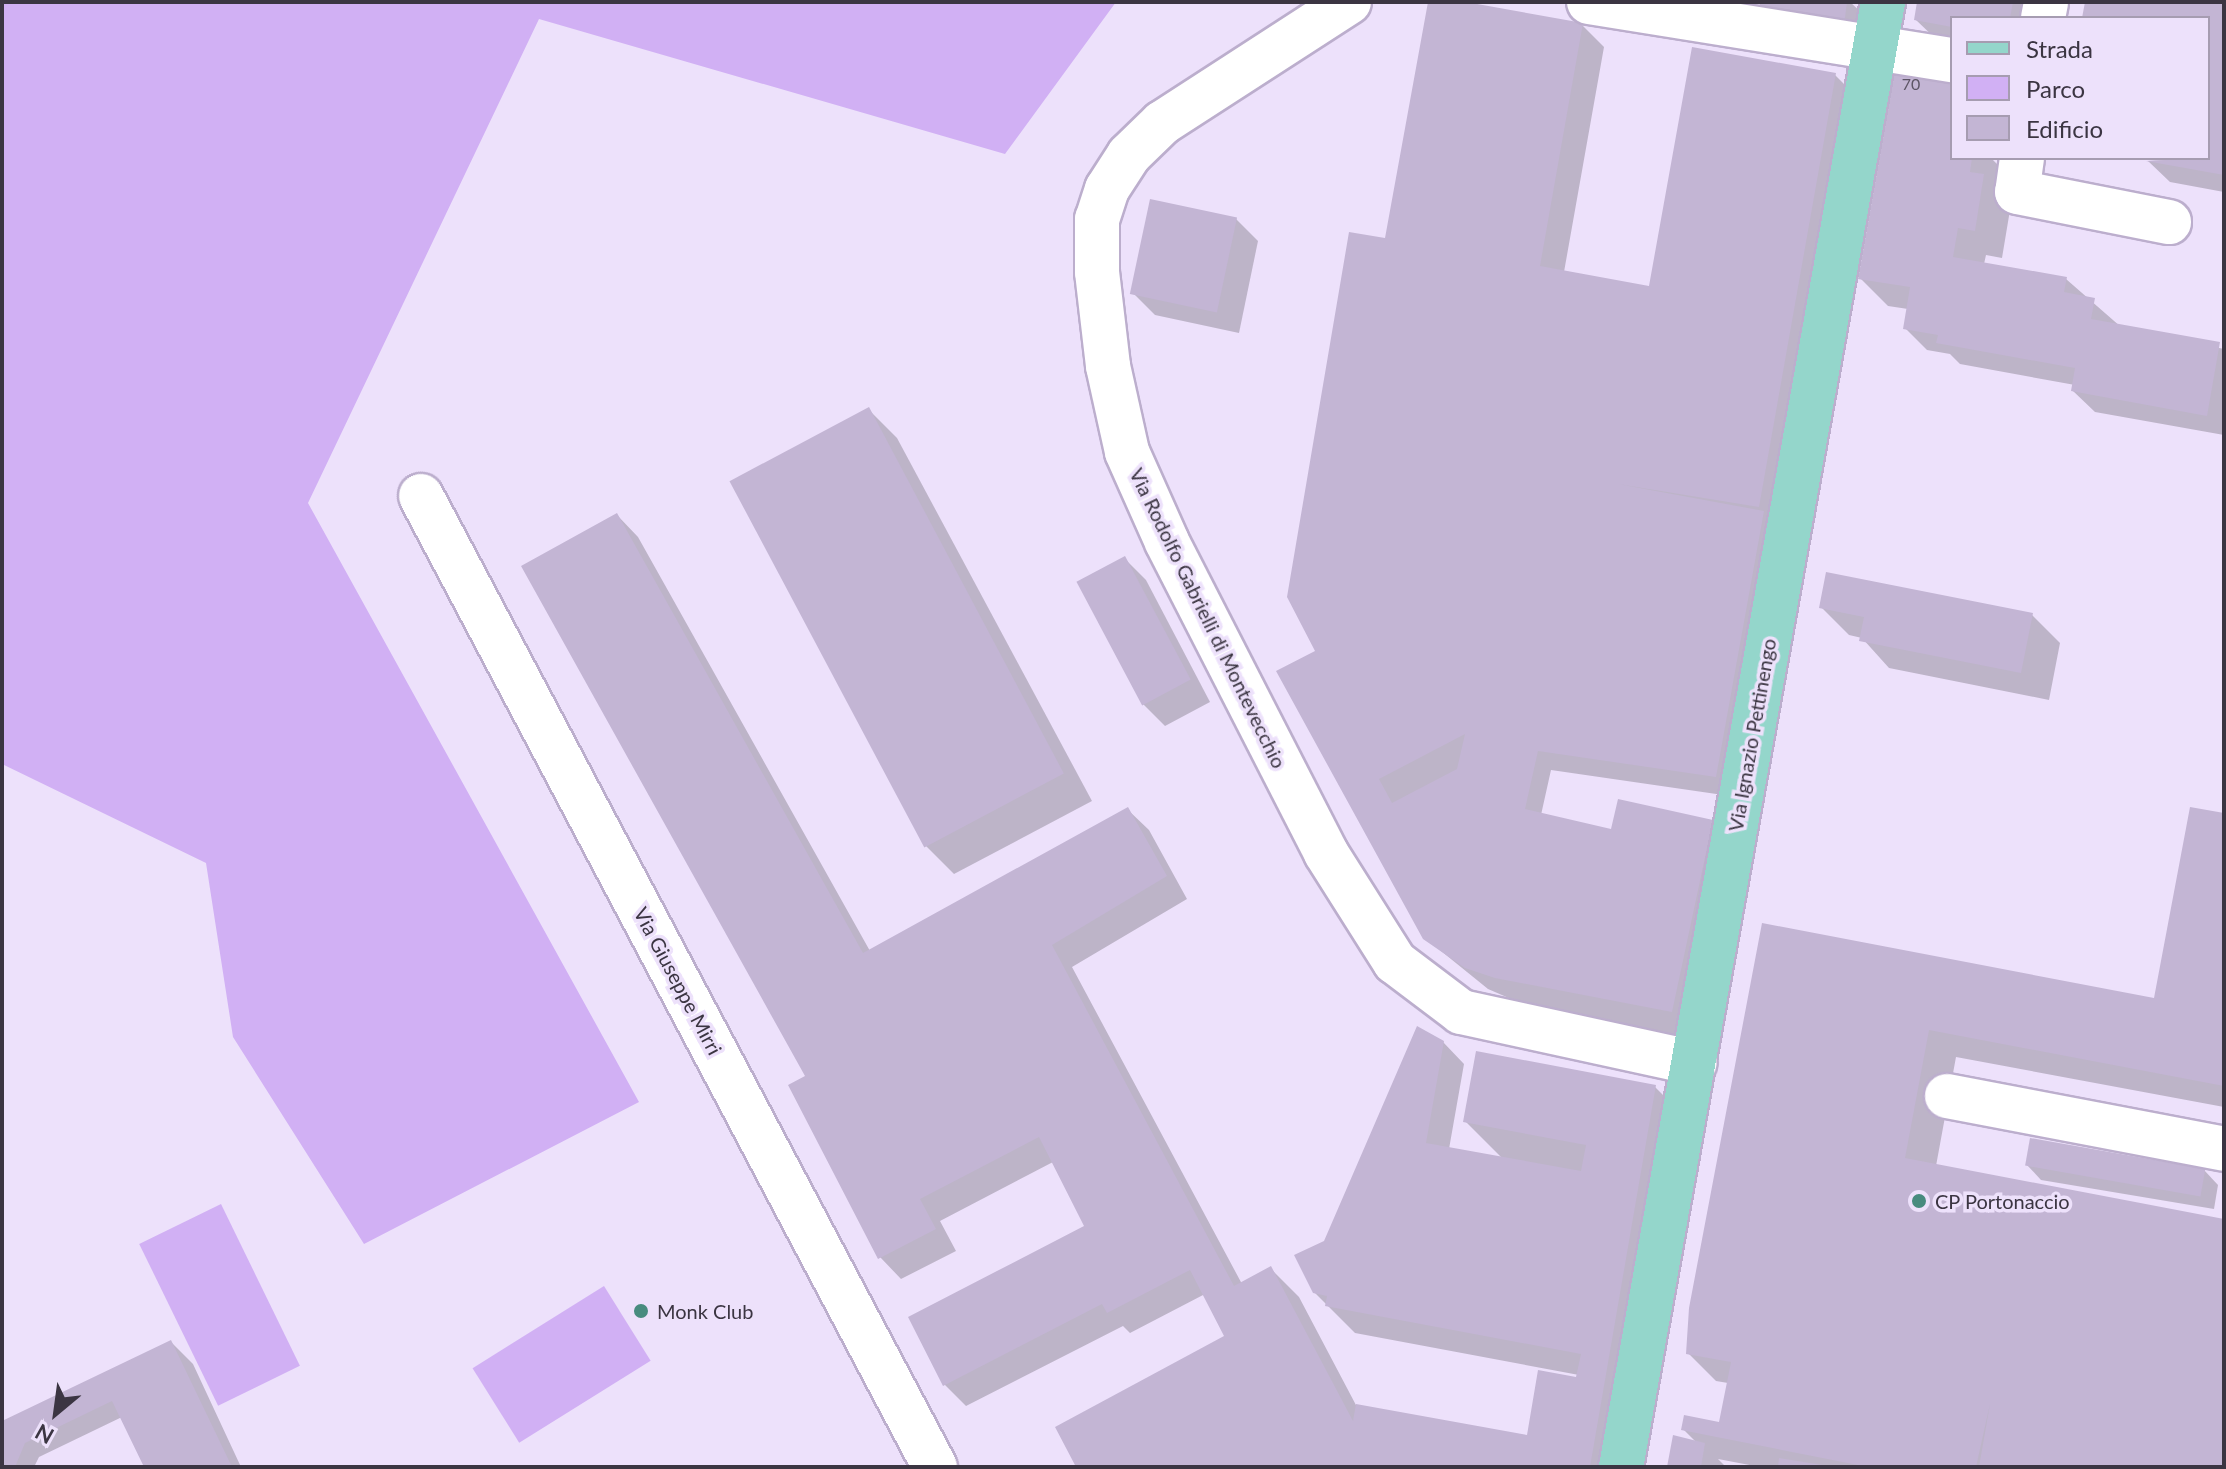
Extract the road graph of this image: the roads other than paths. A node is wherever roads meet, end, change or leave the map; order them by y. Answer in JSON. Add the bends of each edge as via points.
{"nodes":[{"id":1,"x":1349,"y":2,"type":"edge"},
{"id":2,"x":1589,"y":2,"type":"edge"},
{"id":3,"x":1883,"y":2,"type":"edge"},
{"id":4,"x":1874,"y":49,"type":"junction"},
{"id":5,"x":1950,"y":60,"type":"edge"},
{"id":6,"x":2022,"y":160,"type":"edge"},
{"id":7,"x":2169,"y":222,"type":"dead end"},
{"id":8,"x":421,"y":496,"type":"dead end"},
{"id":9,"x":1694,"y":1063,"type":"junction"},
{"id":10,"x":1947,"y":1096,"type":"dead end"},
{"id":11,"x":2224,"y":1149,"type":"edge"},
{"id":12,"x":935,"y":1467,"type":"edge"},
{"id":13,"x":1621,"y":1467,"type":"edge"}],
"edges":[{"from":1,"to":9,"type":"street","name":"Via Rodolfo Gabrielli di Montevecchio","via":[[1162,123],[1129,155],[1107,189],[1097,219],[1097,272],[1108,366],[1127,452],[1167,542],[1326,853],[1395,962],[1438,998],[1483,1019]]},
{"from":2,"to":4,"type":"street"},
{"from":3,"to":4,"type":"main road","name":"Via Ignazio Pettinengo"},
{"from":4,"to":5,"type":"street"},
{"from":4,"to":9,"type":"main road","name":"Via Ignazio Pettinengo"},
{"from":6,"to":7,"type":"street","via":[[2017,192]]},
{"from":8,"to":12,"type":"street","name":"Via Giuseppe Mirri"},
{"from":9,"to":13,"type":"main road","name":"Via Ignazio Pettinengo"},
{"from":10,"to":11,"type":"street"}]}
